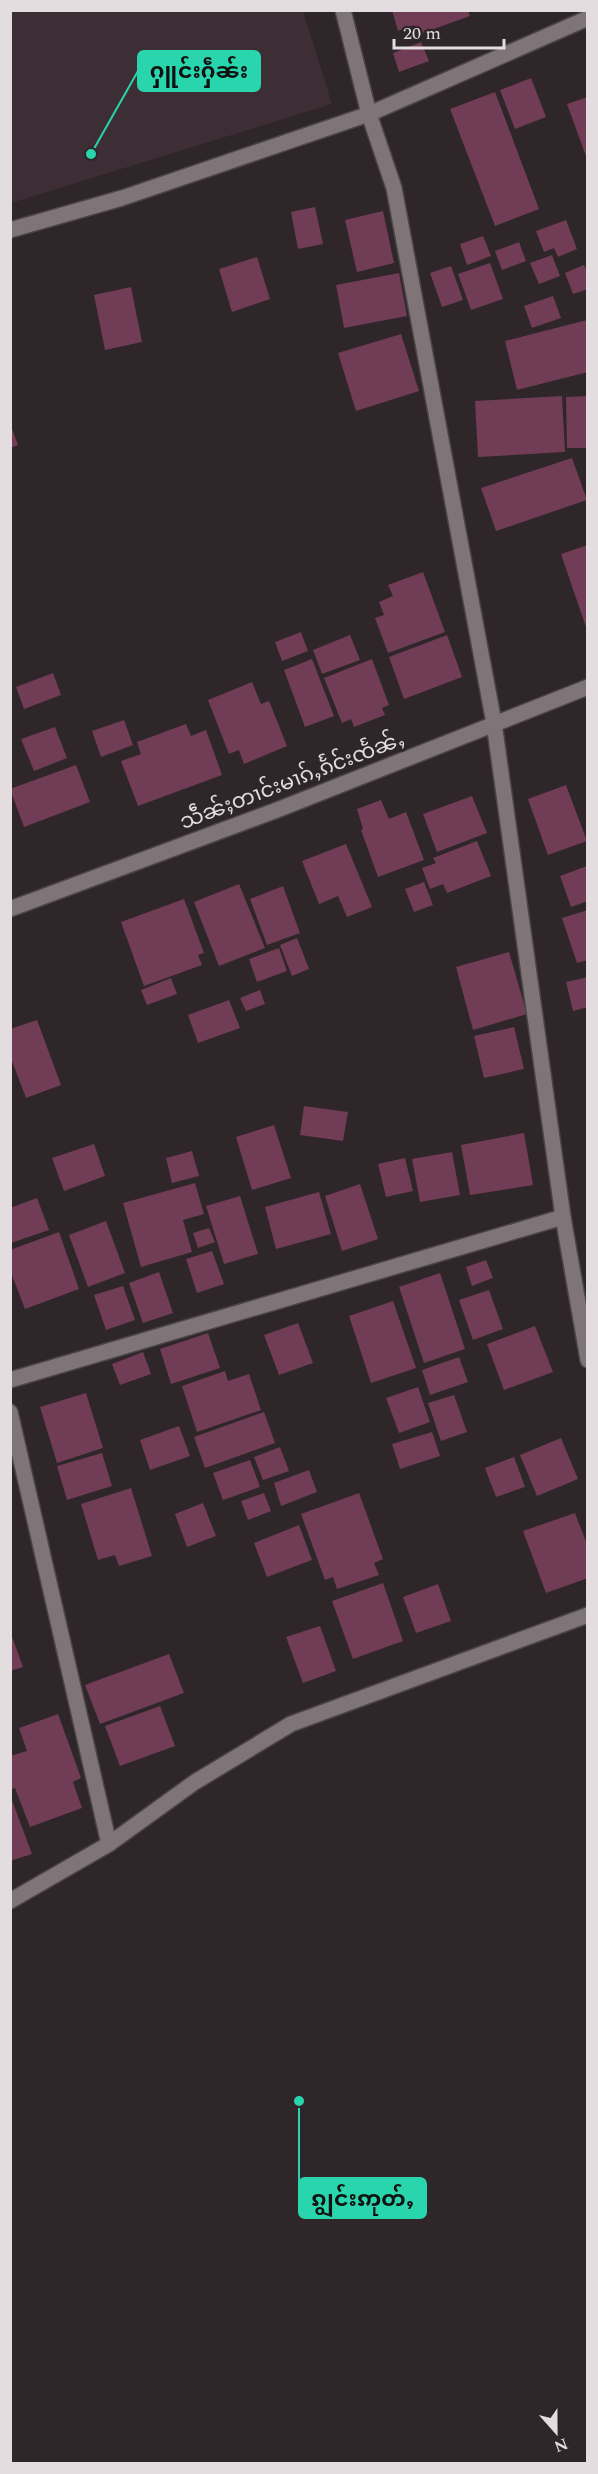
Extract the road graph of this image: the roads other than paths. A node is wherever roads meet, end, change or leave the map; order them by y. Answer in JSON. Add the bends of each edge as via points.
{"nodes":[{"id":1,"x":343,"y":10,"type":"edge"},
{"id":2,"x":588,"y":18,"type":"edge"},
{"id":3,"x":369,"y":114,"type":"junction"},
{"id":4,"x":10,"y":230,"type":"edge"},
{"id":5,"x":588,"y":687,"type":"edge"},
{"id":6,"x":494,"y":723,"type":"junction"},
{"id":7,"x":10,"y":909,"type":"edge"},
{"id":8,"x":563,"y":1217,"type":"junction"},
{"id":9,"x":588,"y":1360,"type":"edge"},
{"id":10,"x":10,"y":1380,"type":"edge"},
{"id":11,"x":10,"y":1412,"type":"edge"},
{"id":12,"x":588,"y":1615,"type":"edge"},
{"id":13,"x":109,"y":1844,"type":"junction"},
{"id":14,"x":10,"y":1901,"type":"edge"}],
"edges":[{"from":1,"to":3,"type":"street"},
{"from":2,"to":3,"type":"street"},
{"from":3,"to":4,"type":"street","via":[[122,198]]},
{"from":3,"to":6,"type":"street","via":[[394,188]]},
{"from":5,"to":6,"type":"street","name":"သဵၼ်ႈတၢင်းမၢၵ်ႇၵႅင်းၸႅၼ်ႇ"},
{"from":6,"to":7,"type":"street","name":"သဵၼ်ႈတၢင်းမၢၵ်ႇၵႅင်းၸႅၼ်ႇ","via":[[277,810]]},
{"from":6,"to":8,"type":"street"},
{"from":8,"to":9,"type":"street"},
{"from":8,"to":10,"type":"street"},
{"from":11,"to":13,"type":"street"},
{"from":12,"to":13,"type":"street","via":[[291,1724],[195,1782]]},
{"from":13,"to":14,"type":"street"}]}
